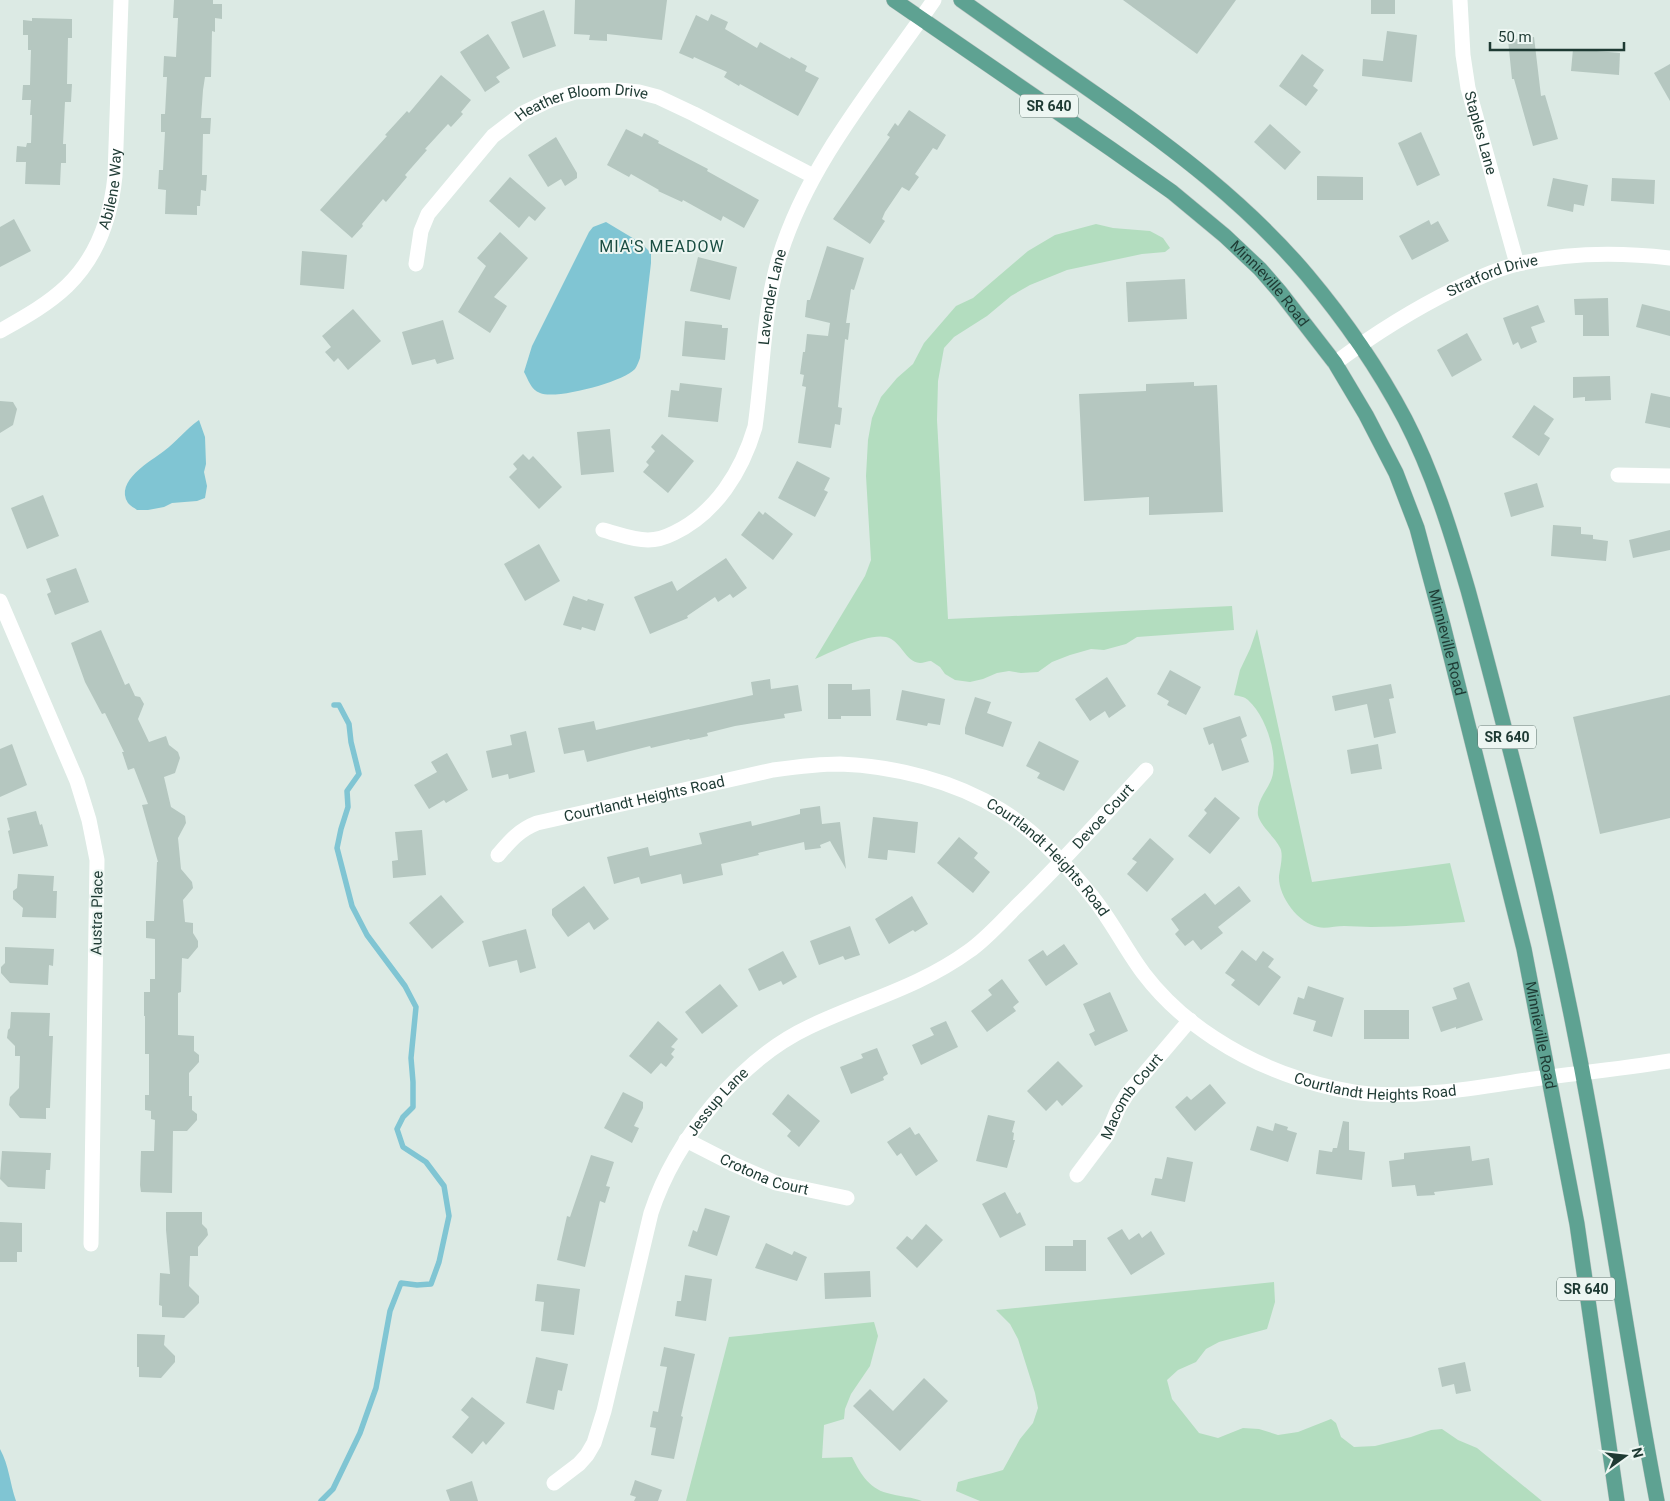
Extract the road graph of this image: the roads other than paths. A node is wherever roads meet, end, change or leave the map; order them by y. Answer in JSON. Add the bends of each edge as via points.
{"nodes":[{"id":1,"x":121,"y":0,"type":"edge"},
{"id":2,"x":894,"y":0,"type":"edge"},
{"id":3,"x":934,"y":0,"type":"edge"},
{"id":4,"x":961,"y":0,"type":"edge"},
{"id":5,"x":1460,"y":0,"type":"edge"},
{"id":6,"x":922,"y":18,"type":"junction"},
{"id":7,"x":813,"y":176,"type":"junction"},
{"id":8,"x":1670,"y":258,"type":"edge"},
{"id":9,"x":416,"y":264,"type":"dead end"},
{"id":10,"x":1517,"y":264,"type":"junction"},
{"id":11,"x":0,"y":331,"type":"edge"},
{"id":12,"x":1360,"y":345,"type":"junction"},
{"id":13,"x":1335,"y":363,"type":"junction"},
{"id":14,"x":1618,"y":475,"type":"dead end"},
{"id":15,"x":1670,"y":476,"type":"edge"},
{"id":16,"x":603,"y":530,"type":"dead end"},
{"id":17,"x":0,"y":601,"type":"edge"},
{"id":18,"x":4,"y":619,"type":"edge"},
{"id":19,"x":1146,"y":770,"type":"dead end"},
{"id":20,"x":498,"y":855,"type":"dead end"},
{"id":21,"x":1061,"y":861,"type":"junction"},
{"id":22,"x":1190,"y":1020,"type":"junction"},
{"id":23,"x":1670,"y":1061,"type":"edge"},
{"id":24,"x":1582,"y":1074,"type":"junction"},
{"id":25,"x":1549,"y":1077,"type":"junction"},
{"id":26,"x":686,"y":1140,"type":"junction"},
{"id":27,"x":1077,"y":1175,"type":"dead end"},
{"id":28,"x":846,"y":1198,"type":"dead end"},
{"id":29,"x":91,"y":1244,"type":"dead end"},
{"id":30,"x":554,"y":1483,"type":"dead end"},
{"id":31,"x":1617,"y":1501,"type":"edge"},
{"id":32,"x":1657,"y":1501,"type":"edge"}],
"edges":[{"from":1,"to":11,"type":"street","name":"Abilene Way","via":[[115,176],[112,203],[104,229],[67,286],[46,304]]},
{"from":2,"to":6,"type":"main road","name":"Minnieville Road","number":"SR 640"},
{"from":3,"to":6,"type":"street","name":"Lavender Lane"},
{"from":4,"to":12,"type":"main road","name":"Minnieville Road","number":"SR 640","via":[[1165,143],[1230,197],[1308,276]]},
{"from":5,"to":10,"type":"street","name":"Staples Lane","via":[[1468,88]]},
{"from":6,"to":7,"type":"street","name":"Lavender Lane"},
{"from":6,"to":13,"type":"main road","name":"Minnieville Road","number":"SR 640","via":[[1172,192],[1219,231],[1270,281]]},
{"from":7,"to":9,"type":"street","name":"Heather Bloom Drive","via":[[658,97],[619,90],[575,92],[523,112],[492,136],[428,214],[421,231]]},
{"from":7,"to":16,"type":"street","name":"Lavender Lane","via":[[779,260],[769,307],[755,427],[735,475],[716,501],[682,529],[648,540]]},
{"from":8,"to":10,"type":"street","name":"Stratford Drive","via":[[1604,253],[1561,255]]},
{"from":10,"to":12,"type":"street","name":"Stratford Drive","via":[[1478,277],[1437,298]]},
{"from":12,"to":13,"type":"street","name":"Stratford Drive"},
{"from":12,"to":24,"type":"main road","name":"Minnieville Road","number":"SR 640","via":[[1405,419],[1448,526],[1529,821]]},
{"from":13,"to":25,"type":"main road","name":"Minnieville Road","number":"SR 640","via":[[1396,473],[1417,528],[1524,949]]},
{"from":14,"to":15,"type":"street"},
{"from":17,"to":18,"type":"street","name":"Austra Place"},
{"from":18,"to":29,"type":"street","name":"Austra Place","via":[[77,781],[97,860]]},
{"from":19,"to":21,"type":"street","name":"Devoe Court"},
{"from":20,"to":21,"type":"street","name":"Courtlandt Heights Road","via":[[515,835],[537,824],[774,770],[838,764],[904,772],[981,799],[1019,823]]},
{"from":21,"to":22,"type":"street","name":"Courtlandt Heights Road","via":[[1095,900],[1146,977]]},
{"from":21,"to":26,"type":"street","name":"Jessup Lane","via":[[970,950],[938,971],[899,991],[806,1028],[769,1052],[723,1093]]},
{"from":22,"to":25,"type":"street","name":"Courtlandt Heights Road","via":[[1232,1049],[1258,1062],[1298,1078],[1342,1090],[1404,1094]]},
{"from":22,"to":27,"type":"street","name":"Macomb Court","via":[[1127,1094],[1107,1136]]},
{"from":23,"to":24,"type":"street","name":"Courtlandt Heights Road"},
{"from":24,"to":25,"type":"street","name":"Courtlandt Heights Road"},
{"from":24,"to":32,"type":"main road","name":"Minnieville Road","number":"SR 640"},
{"from":25,"to":31,"type":"main road","name":"Minnieville Road","number":"SR 640","via":[[1576,1224]]},
{"from":26,"to":28,"type":"street","name":"Crotona Court","via":[[776,1183]]},
{"from":26,"to":30,"type":"street","name":"Jessup Lane","via":[[665,1178],[651,1213],[594,1443],[579,1464]]}]}
